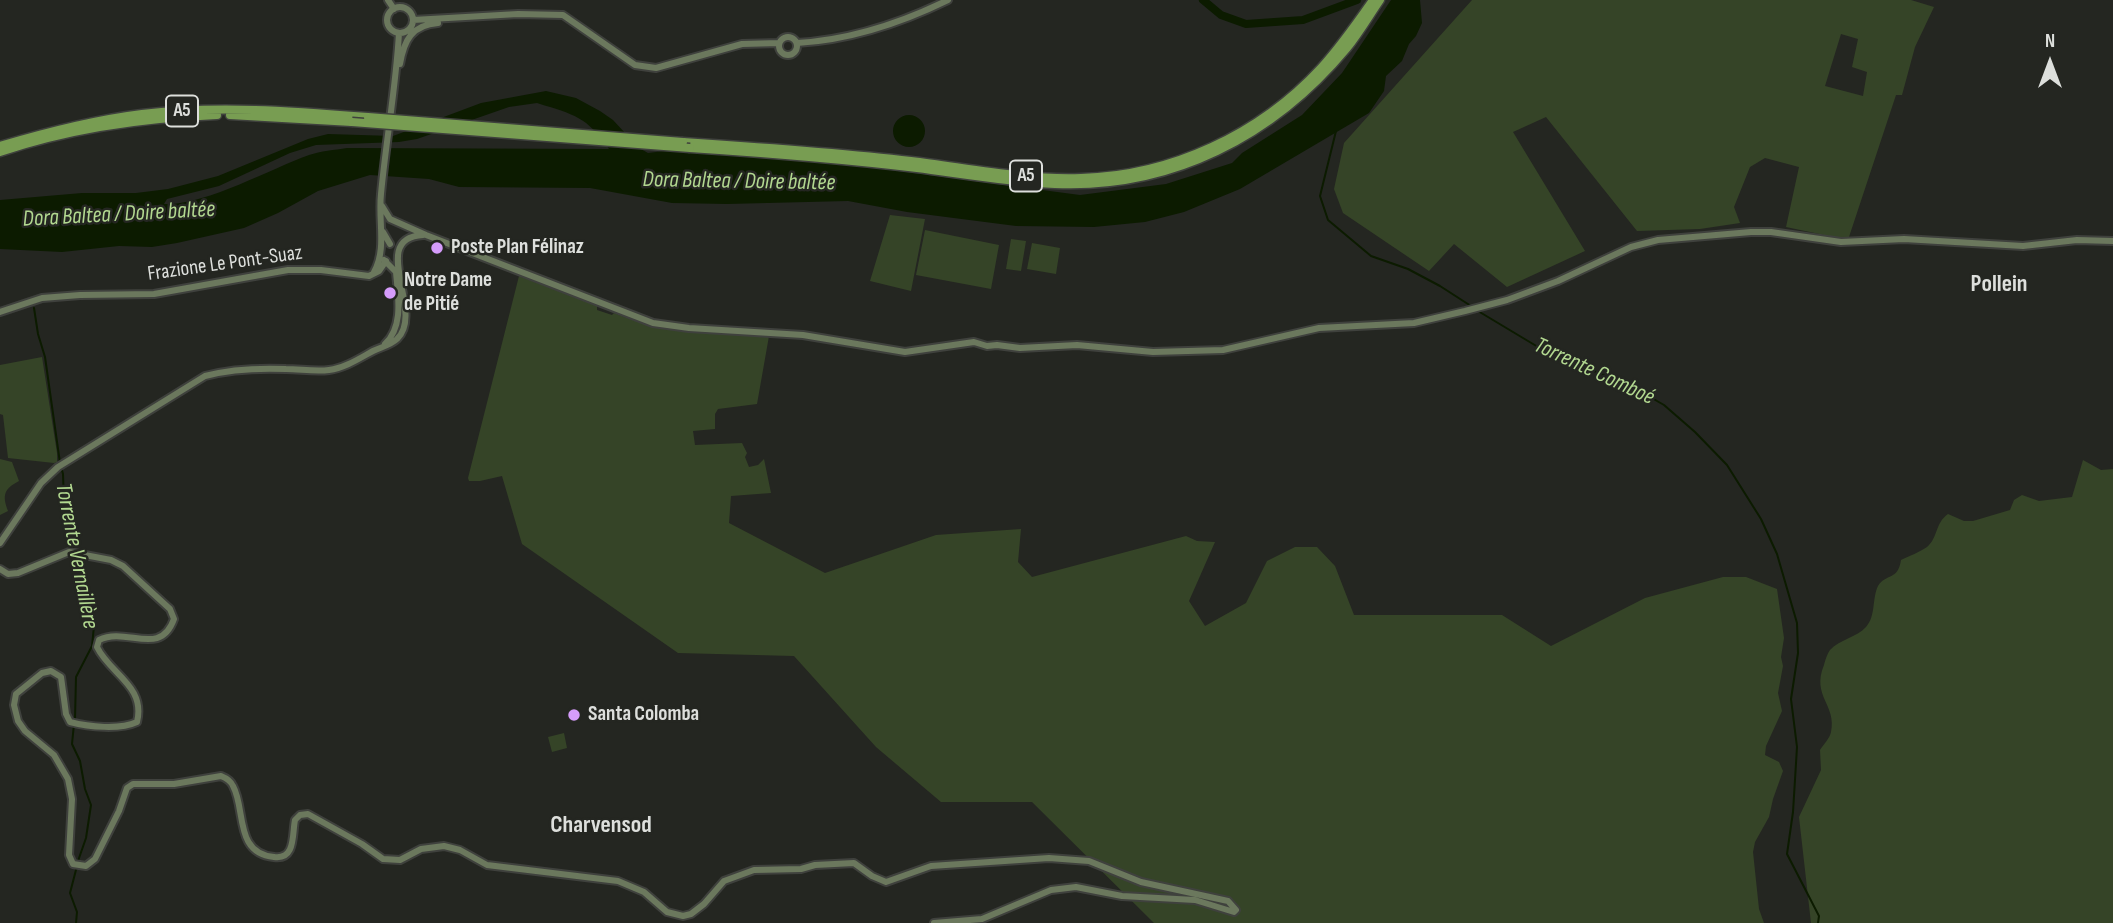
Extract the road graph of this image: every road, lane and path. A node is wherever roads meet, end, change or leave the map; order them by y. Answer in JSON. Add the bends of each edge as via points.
{"nodes":[{"id":1,"x":388,"y":0,"type":"edge"},
{"id":2,"x":947,"y":0,"type":"edge"},
{"id":3,"x":1373,"y":0,"type":"edge"},
{"id":4,"x":1380,"y":0,"type":"edge"},
{"id":5,"x":394,"y":9,"type":"junction"},
{"id":6,"x":452,"y":18,"type":"junction"},
{"id":7,"x":413,"y":20,"type":"junction"},
{"id":8,"x":399,"y":33,"type":"junction"},
{"id":9,"x":779,"y":43,"type":"junction"},
{"id":10,"x":797,"y":43,"type":"junction"},
{"id":11,"x":395,"y":75,"type":"junction"},
{"id":12,"x":687,"y":145,"type":"junction"},
{"id":13,"x":0,"y":146,"type":"edge"},
{"id":14,"x":0,"y":152,"type":"edge"},
{"id":15,"x":383,"y":184,"type":"junction"},
{"id":16,"x":382,"y":206,"type":"junction"},
{"id":17,"x":416,"y":231,"type":"junction"},
{"id":18,"x":426,"y":236,"type":"junction"},
{"id":19,"x":2113,"y":241,"type":"edge"},
{"id":20,"x":391,"y":245,"type":"junction"},
{"id":21,"x":384,"y":256,"type":"junction"},
{"id":22,"x":397,"y":256,"type":"junction"},
{"id":23,"x":0,"y":312,"type":"edge"},
{"id":24,"x":381,"y":347,"type":"junction"},
{"id":25,"x":0,"y":542,"type":"edge"},
{"id":26,"x":0,"y":569,"type":"edge"},
{"id":27,"x":934,"y":923,"type":"edge"}],
"edges":[{"from":1,"to":5,"type":"main road"},
{"from":2,"to":10,"type":"main road","via":[[847,37]]},
{"from":3,"to":12,"type":"highway","number":"A5","via":[[1320,69],[1282,103],[1219,144],[1162,166],[1109,176],[1027,176],[869,156]]},
{"from":4,"to":12,"type":"highway","number":"A5","via":[[1348,47],[1273,118],[1221,151],[1160,174],[1109,183],[1035,183]]},
{"from":5,"to":7,"type":"main road","via":[[408,10]]},
{"from":5,"to":8,"type":"main road","via":[[388,15],[388,25]]},
{"from":6,"to":7,"type":"main road"},
{"from":6,"to":9,"type":"main road","via":[[563,15],[614,52],[647,68],[742,44]]},
{"from":6,"to":11,"type":"main road","via":[[411,33]]},
{"from":7,"to":8,"type":"main road","via":[[410,29]]},
{"from":8,"to":11,"type":"main road"},
{"from":9,"to":10,"type":"main road","via":[[788,36]]},
{"from":9,"to":10,"type":"main road","via":[[786,55],[795,52]]},
{"from":11,"to":15,"type":"main road"},
{"from":12,"to":13,"type":"highway","number":"A5","bridge":true,"via":[[287,111],[176,111],[88,122]]},
{"from":12,"to":14,"type":"highway","number":"A5","bridge":true,"via":[[220,115],[146,119],[45,138]]},
{"from":15,"to":16,"type":"main road"},
{"from":15,"to":21,"type":"main road","via":[[379,230]]},
{"from":16,"to":17,"type":"main road","via":[[390,219]]},
{"from":16,"to":20,"type":"main road","via":[[382,229]]},
{"from":17,"to":18,"type":"main road"},
{"from":17,"to":20,"type":"main road"},
{"from":18,"to":19,"type":"main road","via":[[653,323],[803,335],[892,351],[974,342],[1146,352],[1223,350],[1319,328],[1414,323],[1558,281],[1631,247],[1658,240],[1771,232],[1841,242],[1904,239],[2023,246]]},
{"from":18,"to":22,"type":"main road","via":[[409,237]]},
{"from":20,"to":21,"type":"main road"},
{"from":20,"to":22,"type":"main road"},
{"from":21,"to":22,"type":"main road"},
{"from":21,"to":23,"type":"main road","name":"Frazione Le Pont-Suaz","via":[[373,274],[366,276],[288,270],[154,294],[42,298]]},
{"from":21,"to":24,"type":"main road","via":[[396,272],[398,321],[395,332]]},
{"from":22,"to":24,"type":"main road","via":[[404,301],[402,331],[395,341]]},
{"from":24,"to":25,"type":"main road","via":[[329,370],[205,376],[61,465],[41,483]]},
{"from":26,"to":27,"type":"main road","via":[[18,573],[69,552],[111,560],[170,609],[174,619],[170,630],[152,640],[109,635],[99,640],[101,654],[135,694],[140,713],[137,722],[128,727],[70,722],[57,673],[42,673],[16,694],[18,721],[54,755],[68,779],[72,799],[69,855],[77,865],[86,866],[95,859],[127,788],[220,776],[233,785],[246,837],[272,857],[288,854],[295,820],[308,814],[383,859],[400,860],[421,849],[444,846],[500,867],[617,881],[644,892],[667,912],[683,916],[704,904],[724,881],[759,870],[854,863],[886,882],[925,867],[1040,858],[1089,861],[1141,882],[1228,901],[1236,910],[1186,898],[1122,896],[1076,887],[1051,890],[982,919]]}]}
